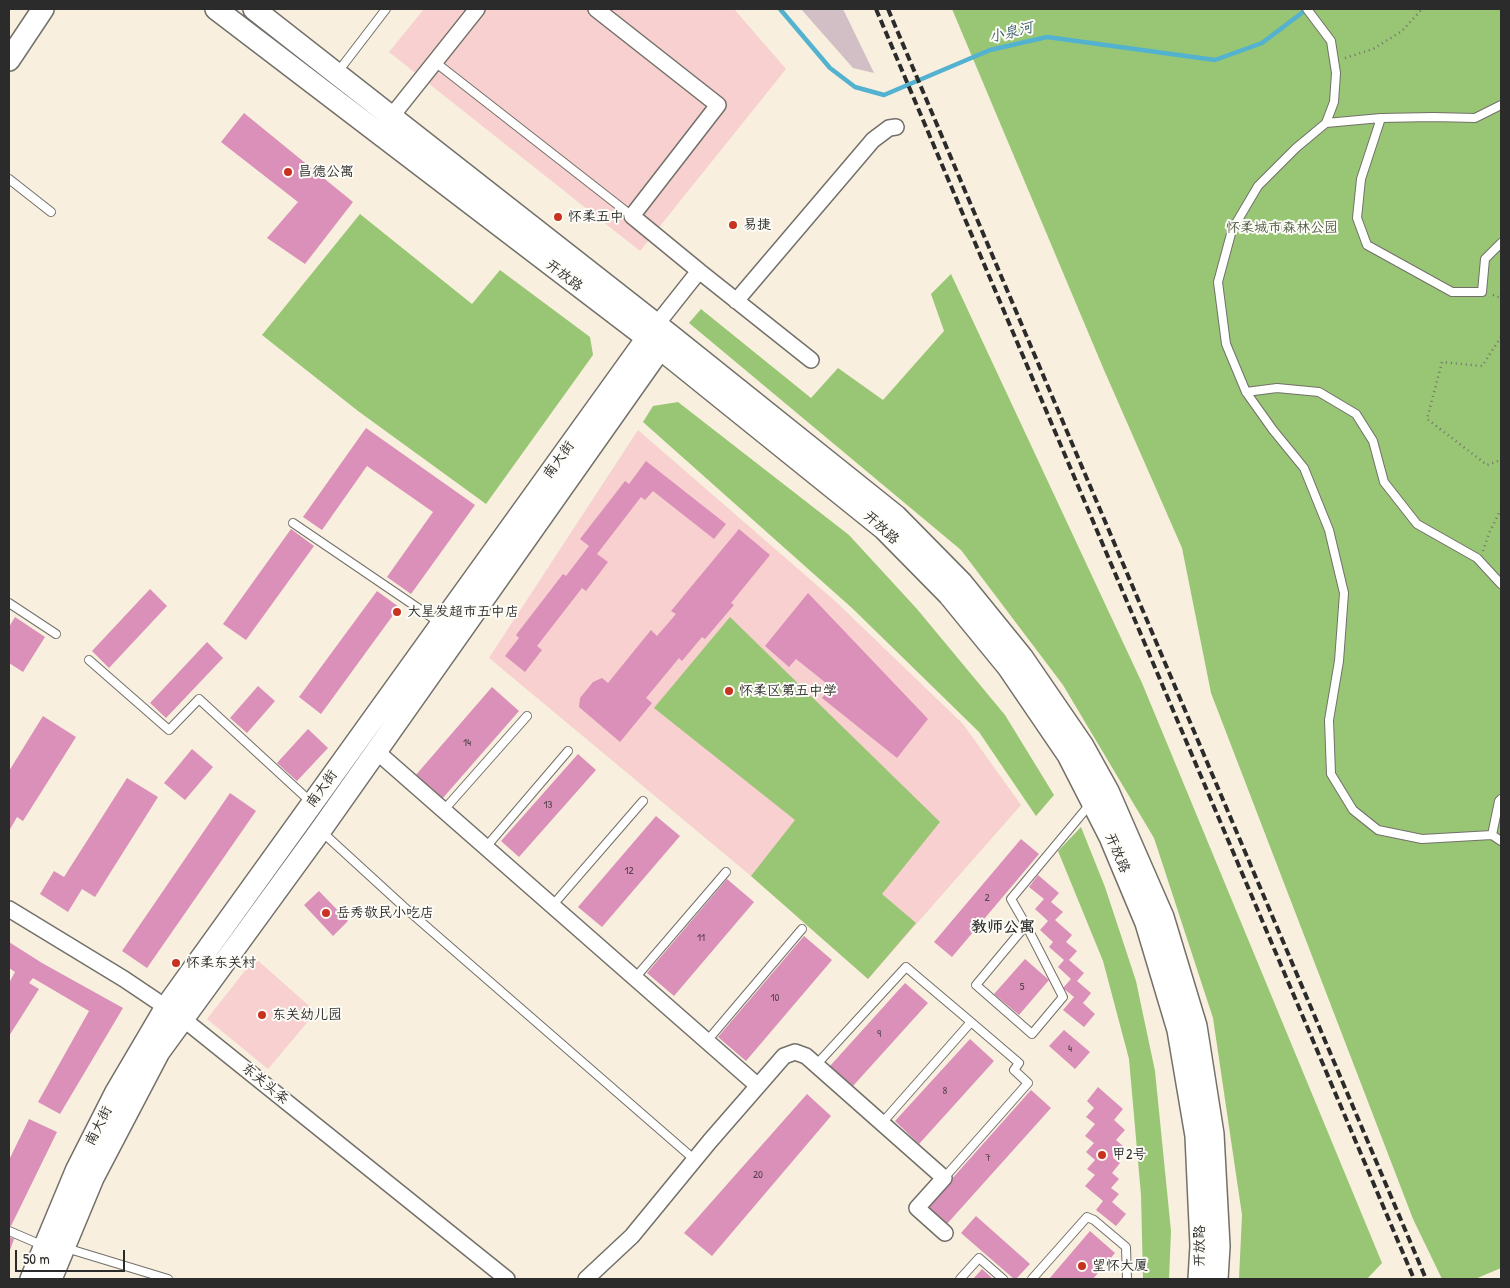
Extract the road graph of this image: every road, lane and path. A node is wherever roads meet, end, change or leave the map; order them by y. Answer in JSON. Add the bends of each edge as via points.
{"nodes":[{"id":1,"x":30,"y":9,"type":"edge"},
{"id":2,"x":43,"y":9,"type":"edge"},
{"id":3,"x":216,"y":9,"type":"edge"},
{"id":4,"x":254,"y":9,"type":"edge"},
{"id":5,"x":386,"y":9,"type":"edge"},
{"id":6,"x":477,"y":9,"type":"edge"},
{"id":7,"x":596,"y":9,"type":"edge"},
{"id":8,"x":1307,"y":9,"type":"edge"},
{"id":9,"x":1422,"y":9,"type":"edge"},
{"id":10,"x":9,"y":42,"type":"edge"},
{"id":11,"x":9,"y":60,"type":"edge"},
{"id":12,"x":1334,"y":61,"type":"junction"},
{"id":13,"x":435,"y":62,"type":"junction"},
{"id":14,"x":336,"y":74,"type":"junction"},
{"id":15,"x":1501,"y":105,"type":"edge"},
{"id":16,"x":391,"y":117,"type":"junction"},
{"id":17,"x":1381,"y":118,"type":"junction"},
{"id":18,"x":1326,"y":123,"type":"junction"},
{"id":19,"x":896,"y":127,"type":"dead end"},
{"id":20,"x":9,"y":179,"type":"edge"},
{"id":21,"x":51,"y":212,"type":"dead end"},
{"id":22,"x":632,"y":216,"type":"junction"},
{"id":23,"x":1501,"y":243,"type":"edge"},
{"id":24,"x":700,"y":271,"type":"junction"},
{"id":25,"x":736,"y":301,"type":"junction"},
{"id":26,"x":659,"y":337,"type":"junction"},
{"id":27,"x":1501,"y":337,"type":"edge"},
{"id":28,"x":811,"y":360,"type":"dead end"},
{"id":29,"x":1246,"y":392,"type":"junction"},
{"id":30,"x":1501,"y":460,"type":"edge"},
{"id":31,"x":1501,"y":509,"type":"edge"},
{"id":32,"x":293,"y":523,"type":"dead end"},
{"id":33,"x":1482,"y":563,"type":"junction"},
{"id":34,"x":1501,"y":584,"type":"edge"},
{"id":35,"x":9,"y":604,"type":"edge"},
{"id":36,"x":440,"y":624,"type":"junction"},
{"id":37,"x":56,"y":634,"type":"dead end"},
{"id":38,"x":88,"y":660,"type":"dead end"},
{"id":39,"x":527,"y":716,"type":"dead end"},
{"id":40,"x":376,"y":751,"type":"junction"},
{"id":41,"x":568,"y":751,"type":"dead end"},
{"id":42,"x":1501,"y":799,"type":"edge"},
{"id":43,"x":643,"y":801,"type":"dead end"},
{"id":44,"x":1093,"y":802,"type":"junction"},
{"id":45,"x":312,"y":803,"type":"junction"},
{"id":46,"x":443,"y":811,"type":"junction"},
{"id":47,"x":320,"y":830,"type":"junction"},
{"id":48,"x":1492,"y":835,"type":"junction"},
{"id":49,"x":1501,"y":841,"type":"edge"},
{"id":50,"x":486,"y":847,"type":"junction"},
{"id":51,"x":726,"y":872,"type":"dead end"},
{"id":52,"x":552,"y":906,"type":"junction"},
{"id":53,"x":9,"y":909,"type":"edge"},
{"id":54,"x":1026,"y":925,"type":"junction"},
{"id":55,"x":802,"y":929,"type":"dead end"},
{"id":56,"x":635,"y":978,"type":"junction"},
{"id":57,"x":174,"y":1013,"type":"junction"},
{"id":58,"x":971,"y":1022,"type":"junction"},
{"id":59,"x":707,"y":1041,"type":"junction"},
{"id":60,"x":816,"y":1065,"type":"junction"},
{"id":61,"x":758,"y":1086,"type":"junction"},
{"id":62,"x":882,"y":1123,"type":"junction"},
{"id":63,"x":695,"y":1160,"type":"junction"},
{"id":64,"x":944,"y":1178,"type":"junction"},
{"id":65,"x":9,"y":1231,"type":"edge"},
{"id":66,"x":945,"y":1233,"type":"dead end"},
{"id":67,"x":55,"y":1247,"type":"junction"},
{"id":68,"x":31,"y":1279,"type":"edge"},
{"id":69,"x":52,"y":1279,"type":"edge"},
{"id":70,"x":168,"y":1279,"type":"edge"},
{"id":71,"x":507,"y":1279,"type":"edge"},
{"id":72,"x":586,"y":1279,"type":"edge"},
{"id":73,"x":960,"y":1279,"type":"edge"},
{"id":74,"x":1003,"y":1279,"type":"edge"},
{"id":75,"x":1032,"y":1279,"type":"edge"},
{"id":76,"x":1127,"y":1279,"type":"edge"},
{"id":77,"x":1199,"y":1279,"type":"edge"},
{"id":78,"x":1217,"y":1279,"type":"edge"}],
"edges":[{"from":1,"to":10,"type":"main road"},
{"from":2,"to":11,"type":"main road"},
{"from":3,"to":26,"type":"main road","name":"开放路"},
{"from":4,"to":14,"type":"main road","name":"开放路"},
{"from":5,"to":14,"type":"lane"},
{"from":6,"to":13,"type":"street"},
{"from":7,"to":22,"type":"street","via":[[718,105]]},
{"from":8,"to":12,"type":"lane","via":[[1331,40]]},
{"from":9,"to":12,"type":"path","via":[[1402,32],[1373,49]]},
{"from":12,"to":18,"type":"lane","via":[[1334,102]]},
{"from":13,"to":16,"type":"street"},
{"from":13,"to":22,"type":"lane"},
{"from":14,"to":16,"type":"main road","name":"开放路"},
{"from":15,"to":17,"type":"lane","via":[[1475,118]]},
{"from":16,"to":26,"type":"main road","name":"开放路"},
{"from":17,"to":18,"type":"lane"},
{"from":17,"to":23,"type":"lane","via":[[1361,179],[1357,218],[1367,245],[1452,292],[1482,292],[1485,259]]},
{"from":18,"to":29,"type":"lane","via":[[1258,186],[1232,230],[1218,282],[1226,344]]},
{"from":19,"to":25,"type":"street","via":[[889,128],[873,140]]},
{"from":20,"to":21,"type":"lane"},
{"from":22,"to":24,"type":"street"},
{"from":24,"to":25,"type":"street"},
{"from":24,"to":26,"type":"street"},
{"from":25,"to":28,"type":"street"},
{"from":26,"to":36,"type":"main road","name":"南大街"},
{"from":26,"to":40,"type":"main road","name":"南大街"},
{"from":26,"to":44,"type":"main road","name":"开放路","via":[[884,529],[949,595],[1013,675],[1068,755]]},
{"from":26,"to":78,"type":"main road","name":"开放路","via":[[896,516],[962,583],[1022,657],[1084,746],[1108,791],[1163,917],[1196,1026],[1213,1134],[1219,1246]]},
{"from":27,"to":30,"type":"path","via":[[1482,366],[1442,362],[1427,419],[1487,465]]},
{"from":29,"to":33,"type":"lane","via":[[1276,388],[1319,392],[1356,414],[1373,441],[1384,482],[1417,524]]},
{"from":29,"to":48,"type":"lane","via":[[1304,468],[1329,530],[1344,593],[1339,661],[1329,720],[1331,774],[1353,810],[1378,830],[1422,839]]},
{"from":31,"to":33,"type":"path","via":[[1489,533]]},
{"from":32,"to":36,"type":"lane"},
{"from":33,"to":34,"type":"lane"},
{"from":35,"to":37,"type":"lane"},
{"from":36,"to":45,"type":"main road","name":"南大街"},
{"from":38,"to":45,"type":"lane","via":[[169,730],[199,699]]},
{"from":39,"to":46,"type":"lane"},
{"from":40,"to":46,"type":"street"},
{"from":40,"to":47,"type":"main road","name":"南大街"},
{"from":41,"to":50,"type":"lane"},
{"from":42,"to":48,"type":"lane"},
{"from":43,"to":52,"type":"lane"},
{"from":44,"to":54,"type":"lane","via":[[1012,899]]},
{"from":44,"to":77,"type":"main road","name":"开放路","via":[[1146,923],[1178,1030],[1196,1136],[1201,1246]]},
{"from":45,"to":57,"type":"main road","name":"南大街"},
{"from":46,"to":50,"type":"street"},
{"from":47,"to":57,"type":"main road","name":"南大街"},
{"from":47,"to":63,"type":"lane"},
{"from":48,"to":49,"type":"lane"},
{"from":50,"to":52,"type":"street"},
{"from":51,"to":56,"type":"lane"},
{"from":52,"to":56,"type":"street"},
{"from":53,"to":57,"type":"street","name":"东关头条"},
{"from":54,"to":54,"type":"lane","via":[[976,985],[1032,1034],[1063,997]]},
{"from":55,"to":59,"type":"lane"},
{"from":56,"to":59,"type":"street"},
{"from":57,"to":67,"type":"main road","name":"南大街","via":[[116,1092],[76,1171]]},
{"from":57,"to":71,"type":"street","name":"东关头条"},
{"from":58,"to":60,"type":"lane","via":[[906,967]]},
{"from":58,"to":62,"type":"lane"},
{"from":58,"to":64,"type":"lane","via":[[1019,1063],[1014,1070],[1028,1083]]},
{"from":59,"to":61,"type":"street"},
{"from":60,"to":61,"type":"street","via":[[795,1052],[784,1056]]},
{"from":60,"to":62,"type":"street"},
{"from":61,"to":63,"type":"street"},
{"from":62,"to":64,"type":"street"},
{"from":63,"to":72,"type":"street","via":[[632,1236]]},
{"from":64,"to":66,"type":"street","via":[[917,1208]]},
{"from":65,"to":67,"type":"lane"},
{"from":67,"to":68,"type":"main road","name":"南大街"},
{"from":67,"to":69,"type":"main road","name":"南大街"},
{"from":67,"to":70,"type":"lane"},
{"from":73,"to":74,"type":"lane","via":[[978,1258]]},
{"from":75,"to":76,"type":"lane","via":[[1087,1217],[1126,1247]]}]}
